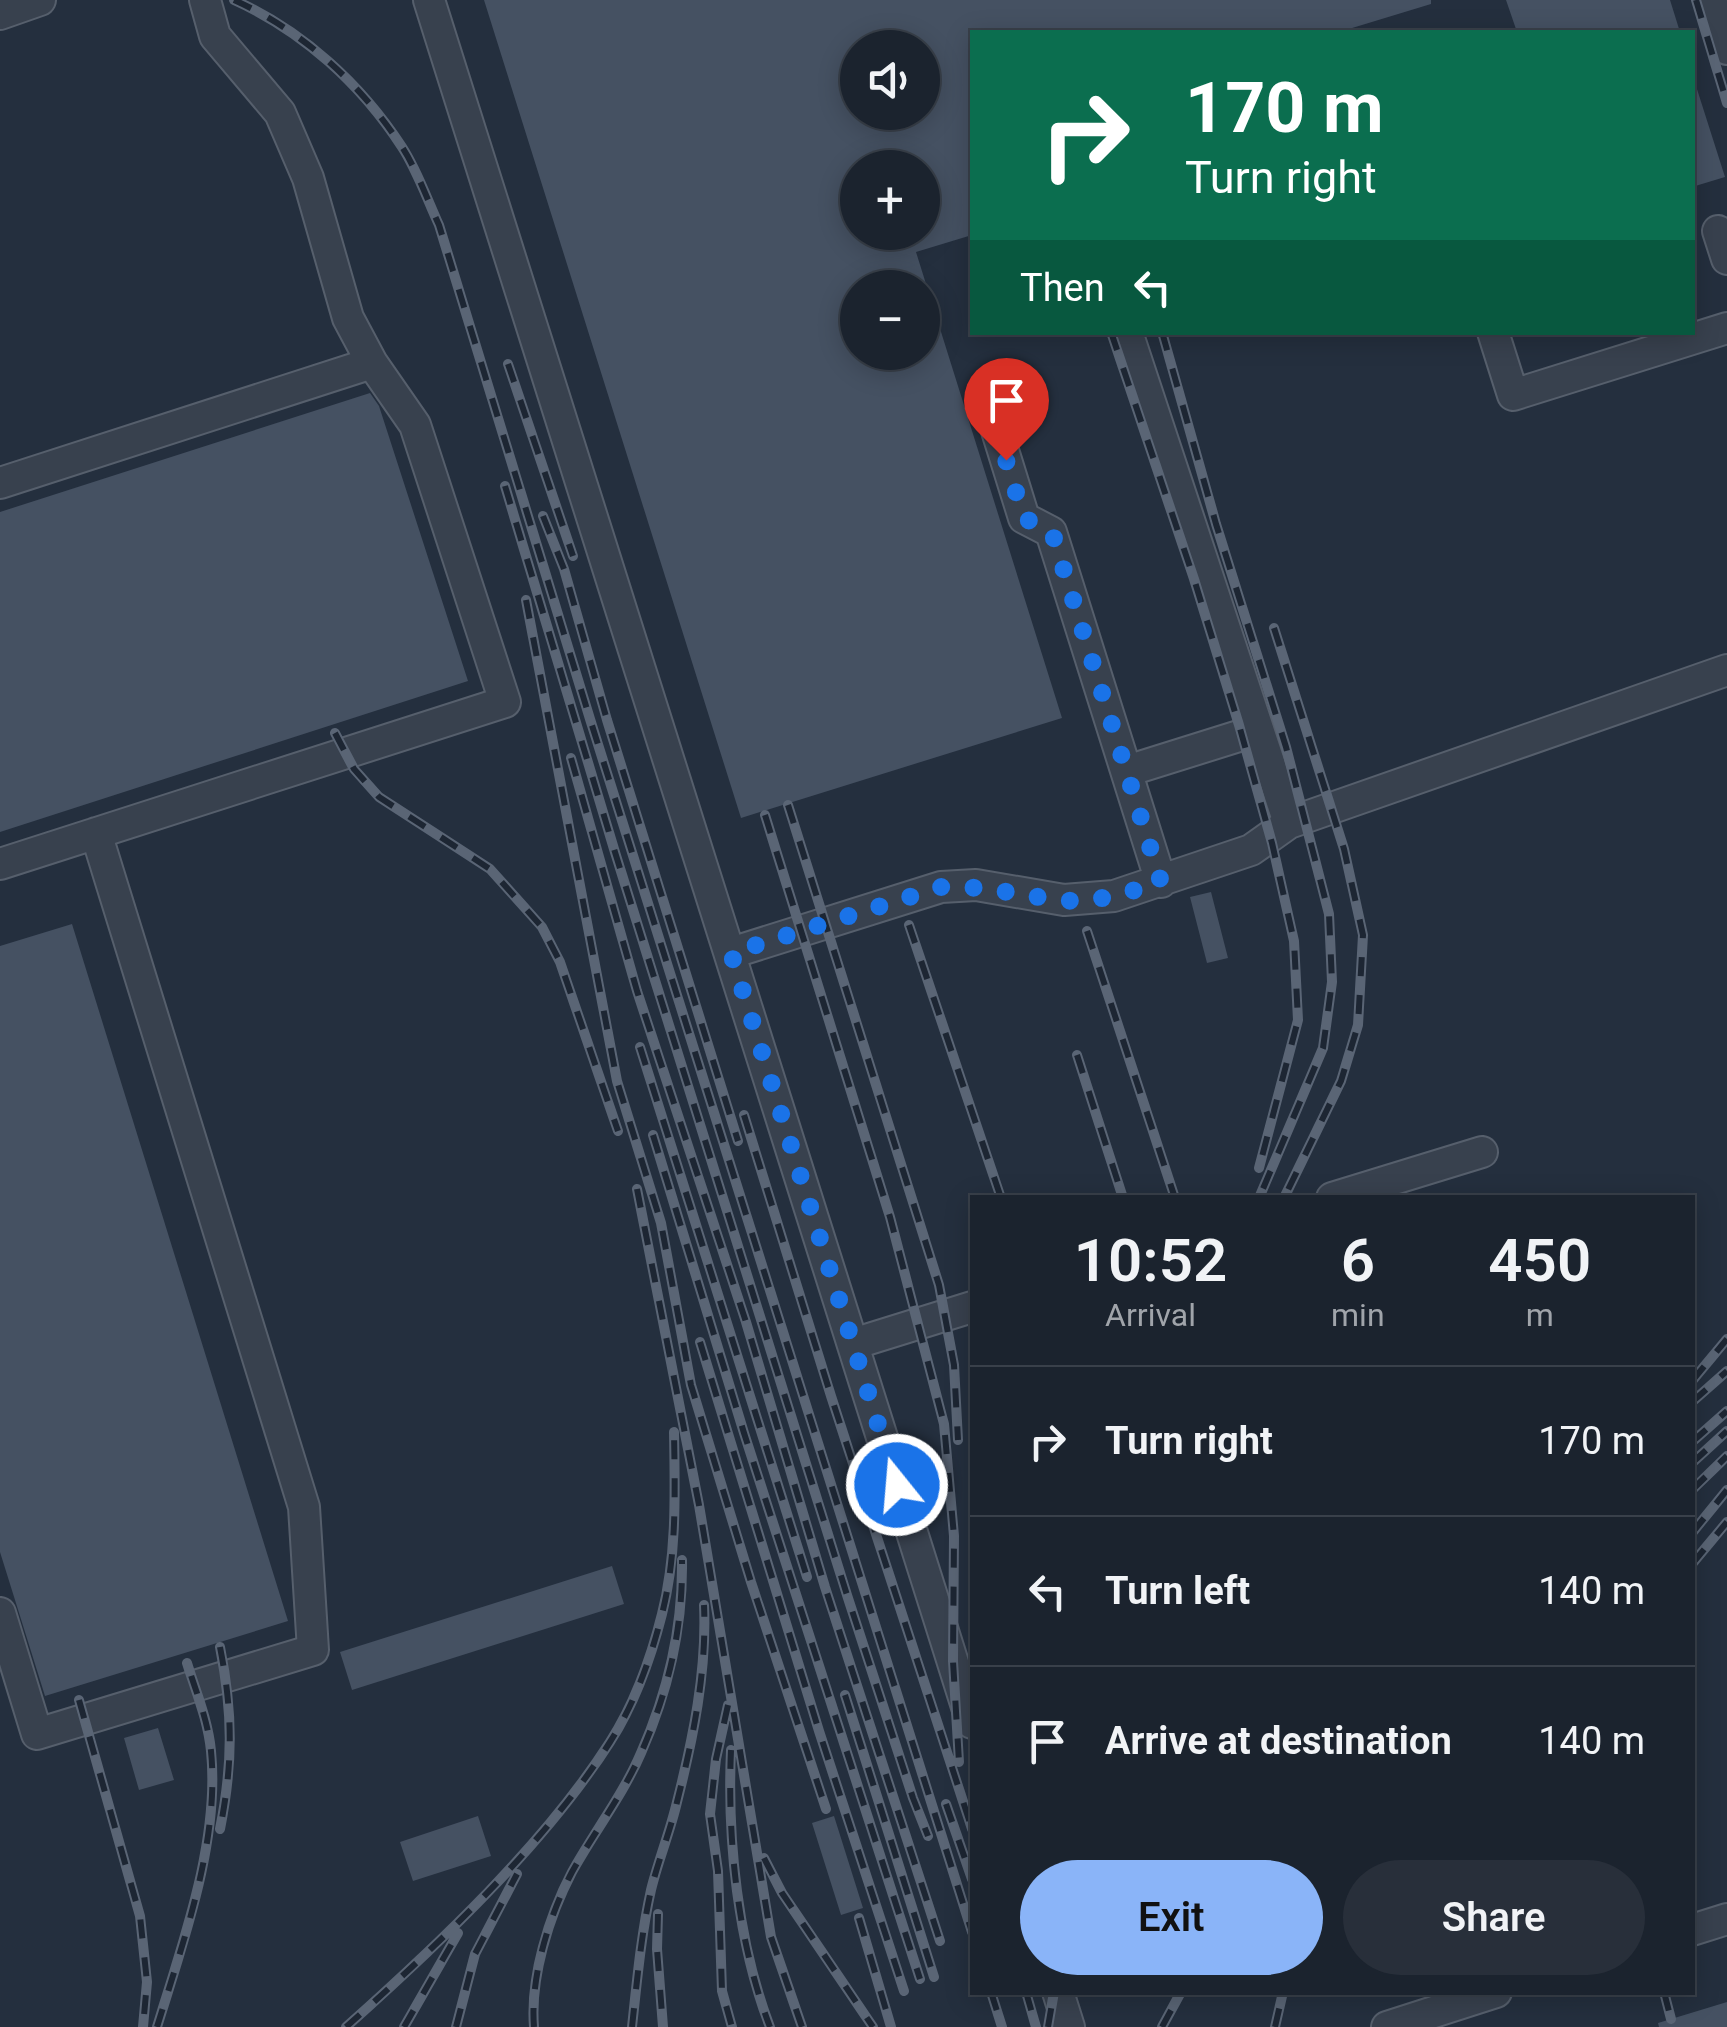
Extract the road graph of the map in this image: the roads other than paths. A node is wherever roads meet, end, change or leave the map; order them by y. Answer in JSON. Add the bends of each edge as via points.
{"nodes":[{"id":1,"x":40,"y":0,"type":"edge"},
{"id":2,"x":205,"y":0,"type":"edge"},
{"id":3,"x":429,"y":0,"type":"edge"},
{"id":4,"x":1712,"y":0,"type":"edge"},
{"id":5,"x":0,"y":14,"type":"edge"},
{"id":6,"x":1727,"y":49,"type":"edge"},
{"id":7,"x":1727,"y":328,"type":"edge"},
{"id":8,"x":1128,"y":335,"type":"edge"},
{"id":9,"x":1494,"y":335,"type":"edge"},
{"id":10,"x":372,"y":363,"type":"junction"},
{"id":11,"x":997,"y":431,"type":"dead end"},
{"id":12,"x":0,"y":483,"type":"edge"},
{"id":13,"x":1727,"y":670,"type":"edge"},
{"id":14,"x":1258,"y":730,"type":"junction"},
{"id":15,"x":1127,"y":771,"type":"junction"},
{"id":16,"x":1288,"y":823,"type":"junction"},
{"id":17,"x":96,"y":833,"type":"junction"},
{"id":18,"x":0,"y":864,"type":"edge"},
{"id":19,"x":1161,"y":882,"type":"junction"},
{"id":20,"x":731,"y":953,"type":"junction"},
{"id":21,"x":1482,"y":1152,"type":"dead end"},
{"id":22,"x":1342,"y":1195,"type":"edge"},
{"id":23,"x":970,"y":1308,"type":"edge"},
{"id":24,"x":853,"y":1344,"type":"junction"},
{"id":25,"x":0,"y":1613,"type":"edge"},
{"id":26,"x":970,"y":1717,"type":"edge"},
{"id":27,"x":1727,"y":1920,"type":"edge"},
{"id":28,"x":1695,"y":1929,"type":"edge"},
{"id":29,"x":1059,"y":1995,"type":"edge"},
{"id":30,"x":1487,"y":1995,"type":"edge"},
{"id":31,"x":1068,"y":2027,"type":"edge"},
{"id":32,"x":1387,"y":2027,"type":"edge"}],
"edges":[{"from":1,"to":5,"type":"lane"},
{"from":2,"to":10,"type":"lane","via":[[215,36],[280,113],[308,178],[348,318]]},
{"from":3,"to":20,"type":"lane"},
{"from":4,"to":6,"type":"lane"},
{"from":7,"to":9,"type":"lane","via":[[1513,394]]},
{"from":8,"to":14,"type":"lane"},
{"from":10,"to":12,"type":"lane"},
{"from":10,"to":17,"type":"lane","via":[[415,425],[505,702]]},
{"from":11,"to":15,"type":"lane","via":[[1024,518],[1052,532]]},
{"from":13,"to":16,"type":"lane"},
{"from":14,"to":15,"type":"lane"},
{"from":14,"to":16,"type":"lane"},
{"from":15,"to":19,"type":"lane"},
{"from":16,"to":19,"type":"lane","via":[[1251,850]]},
{"from":17,"to":18,"type":"lane"},
{"from":17,"to":25,"type":"lane","via":[[304,1507],[312,1650],[38,1734]]},
{"from":19,"to":20,"type":"lane","via":[[1114,896],[1064,900],[976,885],[941,887]]},
{"from":20,"to":24,"type":"lane"},
{"from":21,"to":22,"type":"lane"},
{"from":23,"to":24,"type":"lane"},
{"from":24,"to":26,"type":"lane"},
{"from":27,"to":28,"type":"lane"},
{"from":29,"to":31,"type":"lane"},
{"from":30,"to":32,"type":"lane"}]}
